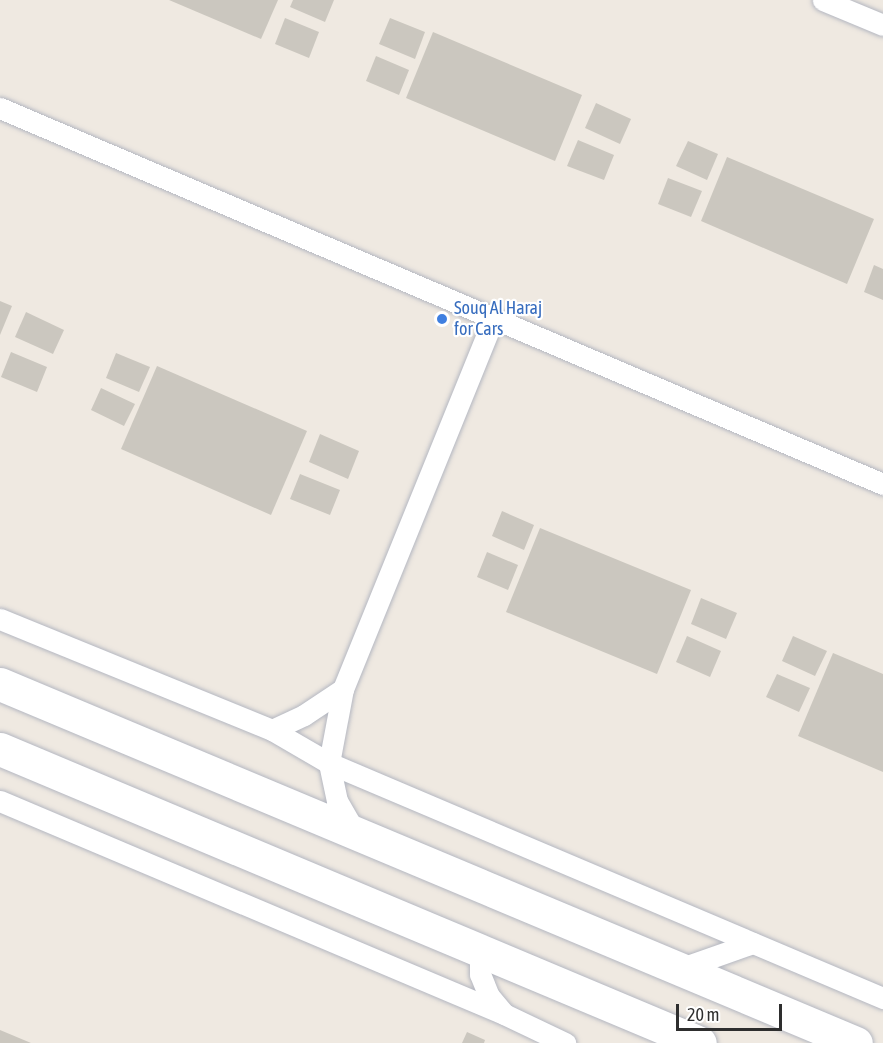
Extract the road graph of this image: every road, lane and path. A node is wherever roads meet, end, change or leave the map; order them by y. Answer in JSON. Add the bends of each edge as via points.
{"nodes":[{"id":1,"x":823,"y":0,"type":"edge"},
{"id":2,"x":883,"y":25,"type":"edge"},
{"id":3,"x":0,"y":108,"type":"edge"},
{"id":4,"x":494,"y":318,"type":"junction"},
{"id":5,"x":883,"y":484,"type":"edge"},
{"id":6,"x":0,"y":619,"type":"edge"},
{"id":7,"x":0,"y":684,"type":"edge"},
{"id":8,"x":343,"y":689,"type":"junction"},
{"id":9,"x":272,"y":730,"type":"junction"},
{"id":10,"x":0,"y":749,"type":"edge"},
{"id":11,"x":329,"y":763,"type":"junction"},
{"id":12,"x":0,"y":801,"type":"edge"},
{"id":13,"x":356,"y":833,"type":"junction"},
{"id":14,"x":753,"y":943,"type":"junction"},
{"id":15,"x":480,"y":951,"type":"junction"},
{"id":16,"x":679,"y":969,"type":"junction"},
{"id":17,"x":883,"y":998,"type":"edge"},
{"id":18,"x":504,"y":1014,"type":"junction"},
{"id":19,"x":565,"y":1043,"type":"edge"},
{"id":20,"x":700,"y":1043,"type":"edge"},
{"id":21,"x":856,"y":1043,"type":"edge"}],
"edges":[{"from":1,"to":2,"type":"lane"},
{"from":3,"to":4,"type":"lane"},
{"from":4,"to":5,"type":"lane"},
{"from":4,"to":8,"type":"lane"},
{"from":6,"to":9,"type":"lane"},
{"from":7,"to":13,"type":"street"},
{"from":8,"to":9,"type":"lane","via":[[304,715]]},
{"from":8,"to":11,"type":"lane"},
{"from":9,"to":11,"type":"lane"},
{"from":10,"to":15,"type":"street"},
{"from":11,"to":13,"type":"lane","via":[[337,801]]},
{"from":11,"to":14,"type":"lane"},
{"from":12,"to":18,"type":"lane"},
{"from":13,"to":16,"type":"street"},
{"from":14,"to":16,"type":"lane"},
{"from":14,"to":17,"type":"lane"},
{"from":15,"to":18,"type":"lane","via":[[480,974],[489,996]]},
{"from":15,"to":20,"type":"street"},
{"from":16,"to":21,"type":"street"},
{"from":18,"to":19,"type":"lane"}]}
